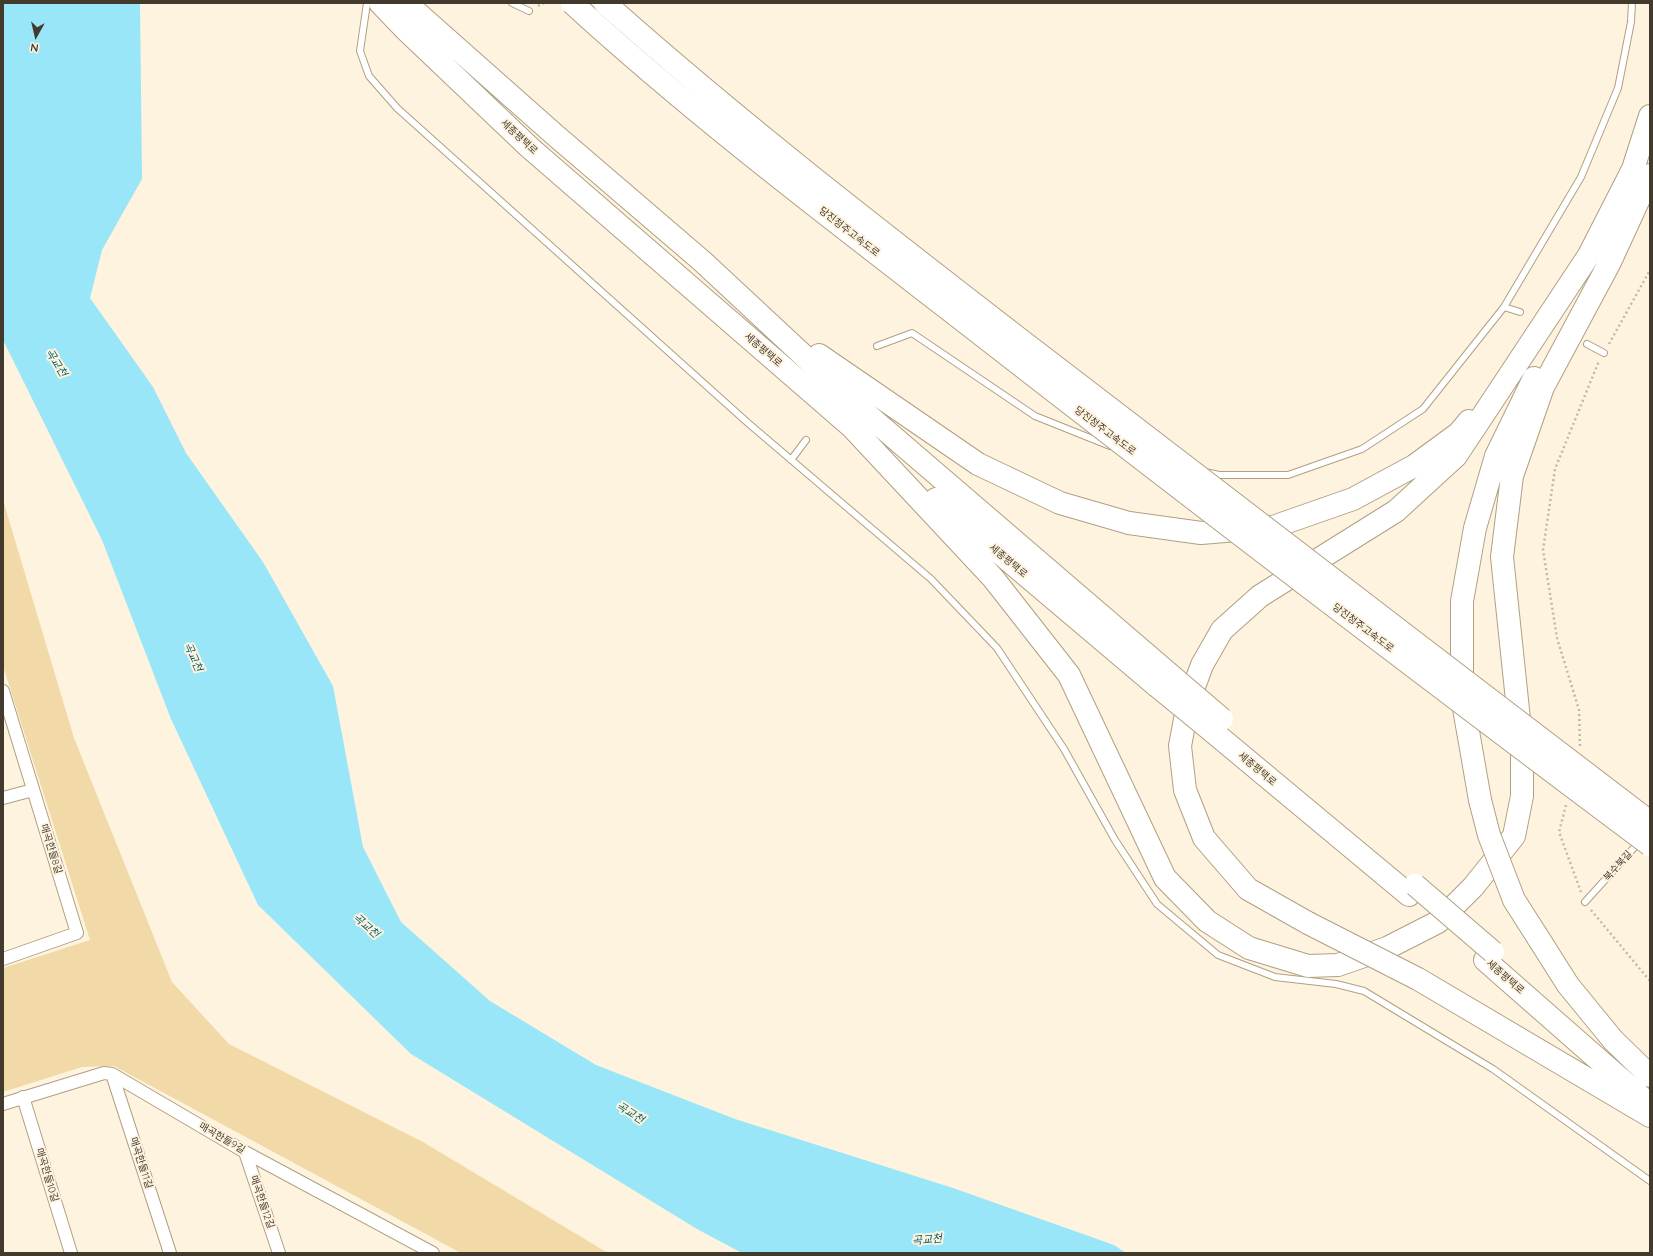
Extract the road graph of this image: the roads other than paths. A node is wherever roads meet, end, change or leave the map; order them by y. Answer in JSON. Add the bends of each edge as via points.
{"nodes":[{"id":1,"x":367,"y":3,"type":"edge"},
{"id":2,"x":380,"y":3,"type":"edge"},
{"id":3,"x":406,"y":3,"type":"edge"},
{"id":4,"x":512,"y":3,"type":"edge"},
{"id":5,"x":572,"y":3,"type":"edge"},
{"id":6,"x":604,"y":3,"type":"edge"},
{"id":7,"x":1632,"y":3,"type":"edge"},
{"id":8,"x":529,"y":11,"type":"dead end"},
{"id":9,"x":1650,"y":116,"type":"edge"},
{"id":10,"x":1650,"y":175,"type":"edge"},
{"id":11,"x":1610,"y":262,"type":"junction"},
{"id":12,"x":1504,"y":307,"type":"junction"},
{"id":13,"x":757,"y":312,"type":"junction"},
{"id":14,"x":1520,"y":312,"type":"dead end"},
{"id":15,"x":1587,"y":344,"type":"dead end"},
{"id":16,"x":877,"y":346,"type":"dead end"},
{"id":17,"x":1604,"y":353,"type":"road end"},
{"id":18,"x":1522,"y":359,"type":"junction"},
{"id":19,"x":850,"y":425,"type":"junction"},
{"id":20,"x":806,"y":440,"type":"dead end"},
{"id":21,"x":791,"y":460,"type":"junction"},
{"id":22,"x":1152,"y":460,"type":"dead end"},
{"id":23,"x":1167,"y":463,"type":"dead end"},
{"id":24,"x":1162,"y":679,"type":"junction"},
{"id":25,"x":3,"y":691,"type":"edge"},
{"id":26,"x":32,"y":790,"type":"junction"},
{"id":27,"x":3,"y":798,"type":"edge"},
{"id":28,"x":1648,"y":834,"type":"edge"},
{"id":29,"x":1585,"y":902,"type":"road end"},
{"id":30,"x":1489,"y":956,"type":"junction"},
{"id":31,"x":3,"y":959,"type":"edge"},
{"id":32,"x":112,"y":1074,"type":"junction"},
{"id":33,"x":1650,"y":1076,"type":"edge"},
{"id":34,"x":1650,"y":1088,"type":"edge"},
{"id":35,"x":23,"y":1097,"type":"junction"},
{"id":36,"x":3,"y":1104,"type":"edge"},
{"id":37,"x":1650,"y":1105,"type":"edge"},
{"id":38,"x":1650,"y":1116,"type":"edge"},
{"id":39,"x":245,"y":1152,"type":"junction"},
{"id":40,"x":1650,"y":1181,"type":"edge"},
{"id":41,"x":71,"y":1253,"type":"edge"},
{"id":42,"x":170,"y":1253,"type":"edge"},
{"id":43,"x":279,"y":1253,"type":"edge"},
{"id":44,"x":433,"y":1253,"type":"edge"}],
"edges":[{"from":1,"to":21,"type":"lane","via":[[360,51],[369,76],[397,108]]},
{"from":2,"to":19,"type":"highway","name":"세종평택로","via":[[529,147]]},
{"from":3,"to":13,"type":"highway","name":"세종평택로"},
{"from":4,"to":8,"type":"lane"},
{"from":5,"to":28,"type":"highway","name":"당진청주고속도로","bridge":true,"via":[[669,88],[780,178],[1092,421]]},
{"from":6,"to":28,"type":"highway","name":"당진청주고속도로","bridge":true,"via":[[693,81],[903,248],[1333,581]]},
{"from":7,"to":12,"type":"lane","via":[[1631,22],[1618,88],[1581,177]]},
{"from":9,"to":18,"type":"highway","via":[[1633,170],[1589,255]]},
{"from":10,"to":11,"type":"highway"},
{"from":11,"to":19,"type":"highway","via":[[1543,387],[1512,476],[1502,557],[1522,748],[1522,796],[1514,836],[1473,887],[1438,922],[1387,948],[1338,966],[1308,966],[1249,948],[1207,921],[1165,878],[1069,675],[993,578]]},
{"from":11,"to":33,"type":"highway","bridge":true,"via":[[1531,383],[1496,456],[1475,528],[1462,601],[1462,697],[1480,800],[1489,835],[1514,900],[1568,985],[1613,1040]]},
{"from":12,"to":14,"type":"lane"},
{"from":12,"to":23,"type":"lane","via":[[1422,409],[1362,449],[1288,475],[1219,476]]},
{"from":13,"to":18,"type":"highway","via":[[978,464],[1060,503],[1129,523],[1201,533],[1273,527],[1353,499],[1401,474],[1459,433]]},
{"from":13,"to":24,"type":"highway","name":"세종평택로","via":[[862,410]]},
{"from":15,"to":17,"type":"lane"},
{"from":16,"to":22,"type":"lane","via":[[912,333],[1035,416]]},
{"from":18,"to":38,"type":"highway","bridge":true,"via":[[1456,456],[1396,511],[1260,596],[1222,630],[1202,665],[1188,703],[1180,746],[1185,790],[1204,838],[1248,889],[1418,979]]},
{"from":19,"to":24,"type":"highway","name":"세종평택로","via":[[999,554]]},
{"from":20,"to":21,"type":"lane"},
{"from":21,"to":40,"type":"lane","via":[[931,580],[997,648],[1064,749],[1115,840],[1157,904],[1218,955],[1275,977],[1336,984],[1364,991],[1492,1069]]},
{"from":24,"to":30,"type":"highway","name":"세종평택로","bridge":true},
{"from":25,"to":26,"type":"street","name":"매곡한들8길"},
{"from":26,"to":27,"type":"street"},
{"from":26,"to":31,"type":"street","name":"매곡한들8길","via":[[77,933]]},
{"from":28,"to":29,"type":"lane","name":"북수북길"},
{"from":30,"to":34,"type":"highway","name":"세종평택로"},
{"from":30,"to":37,"type":"highway","name":"세종평택로"},
{"from":32,"to":35,"type":"street","via":[[104,1073]]},
{"from":32,"to":39,"type":"street","name":"매곡한들9길"},
{"from":32,"to":42,"type":"street","name":"매곡한들11길"},
{"from":35,"to":36,"type":"street"},
{"from":35,"to":41,"type":"street","name":"매곡한들10길"},
{"from":39,"to":43,"type":"street","name":"매곡한들12길"},
{"from":39,"to":44,"type":"street","name":"매곡한들9길"}]}
